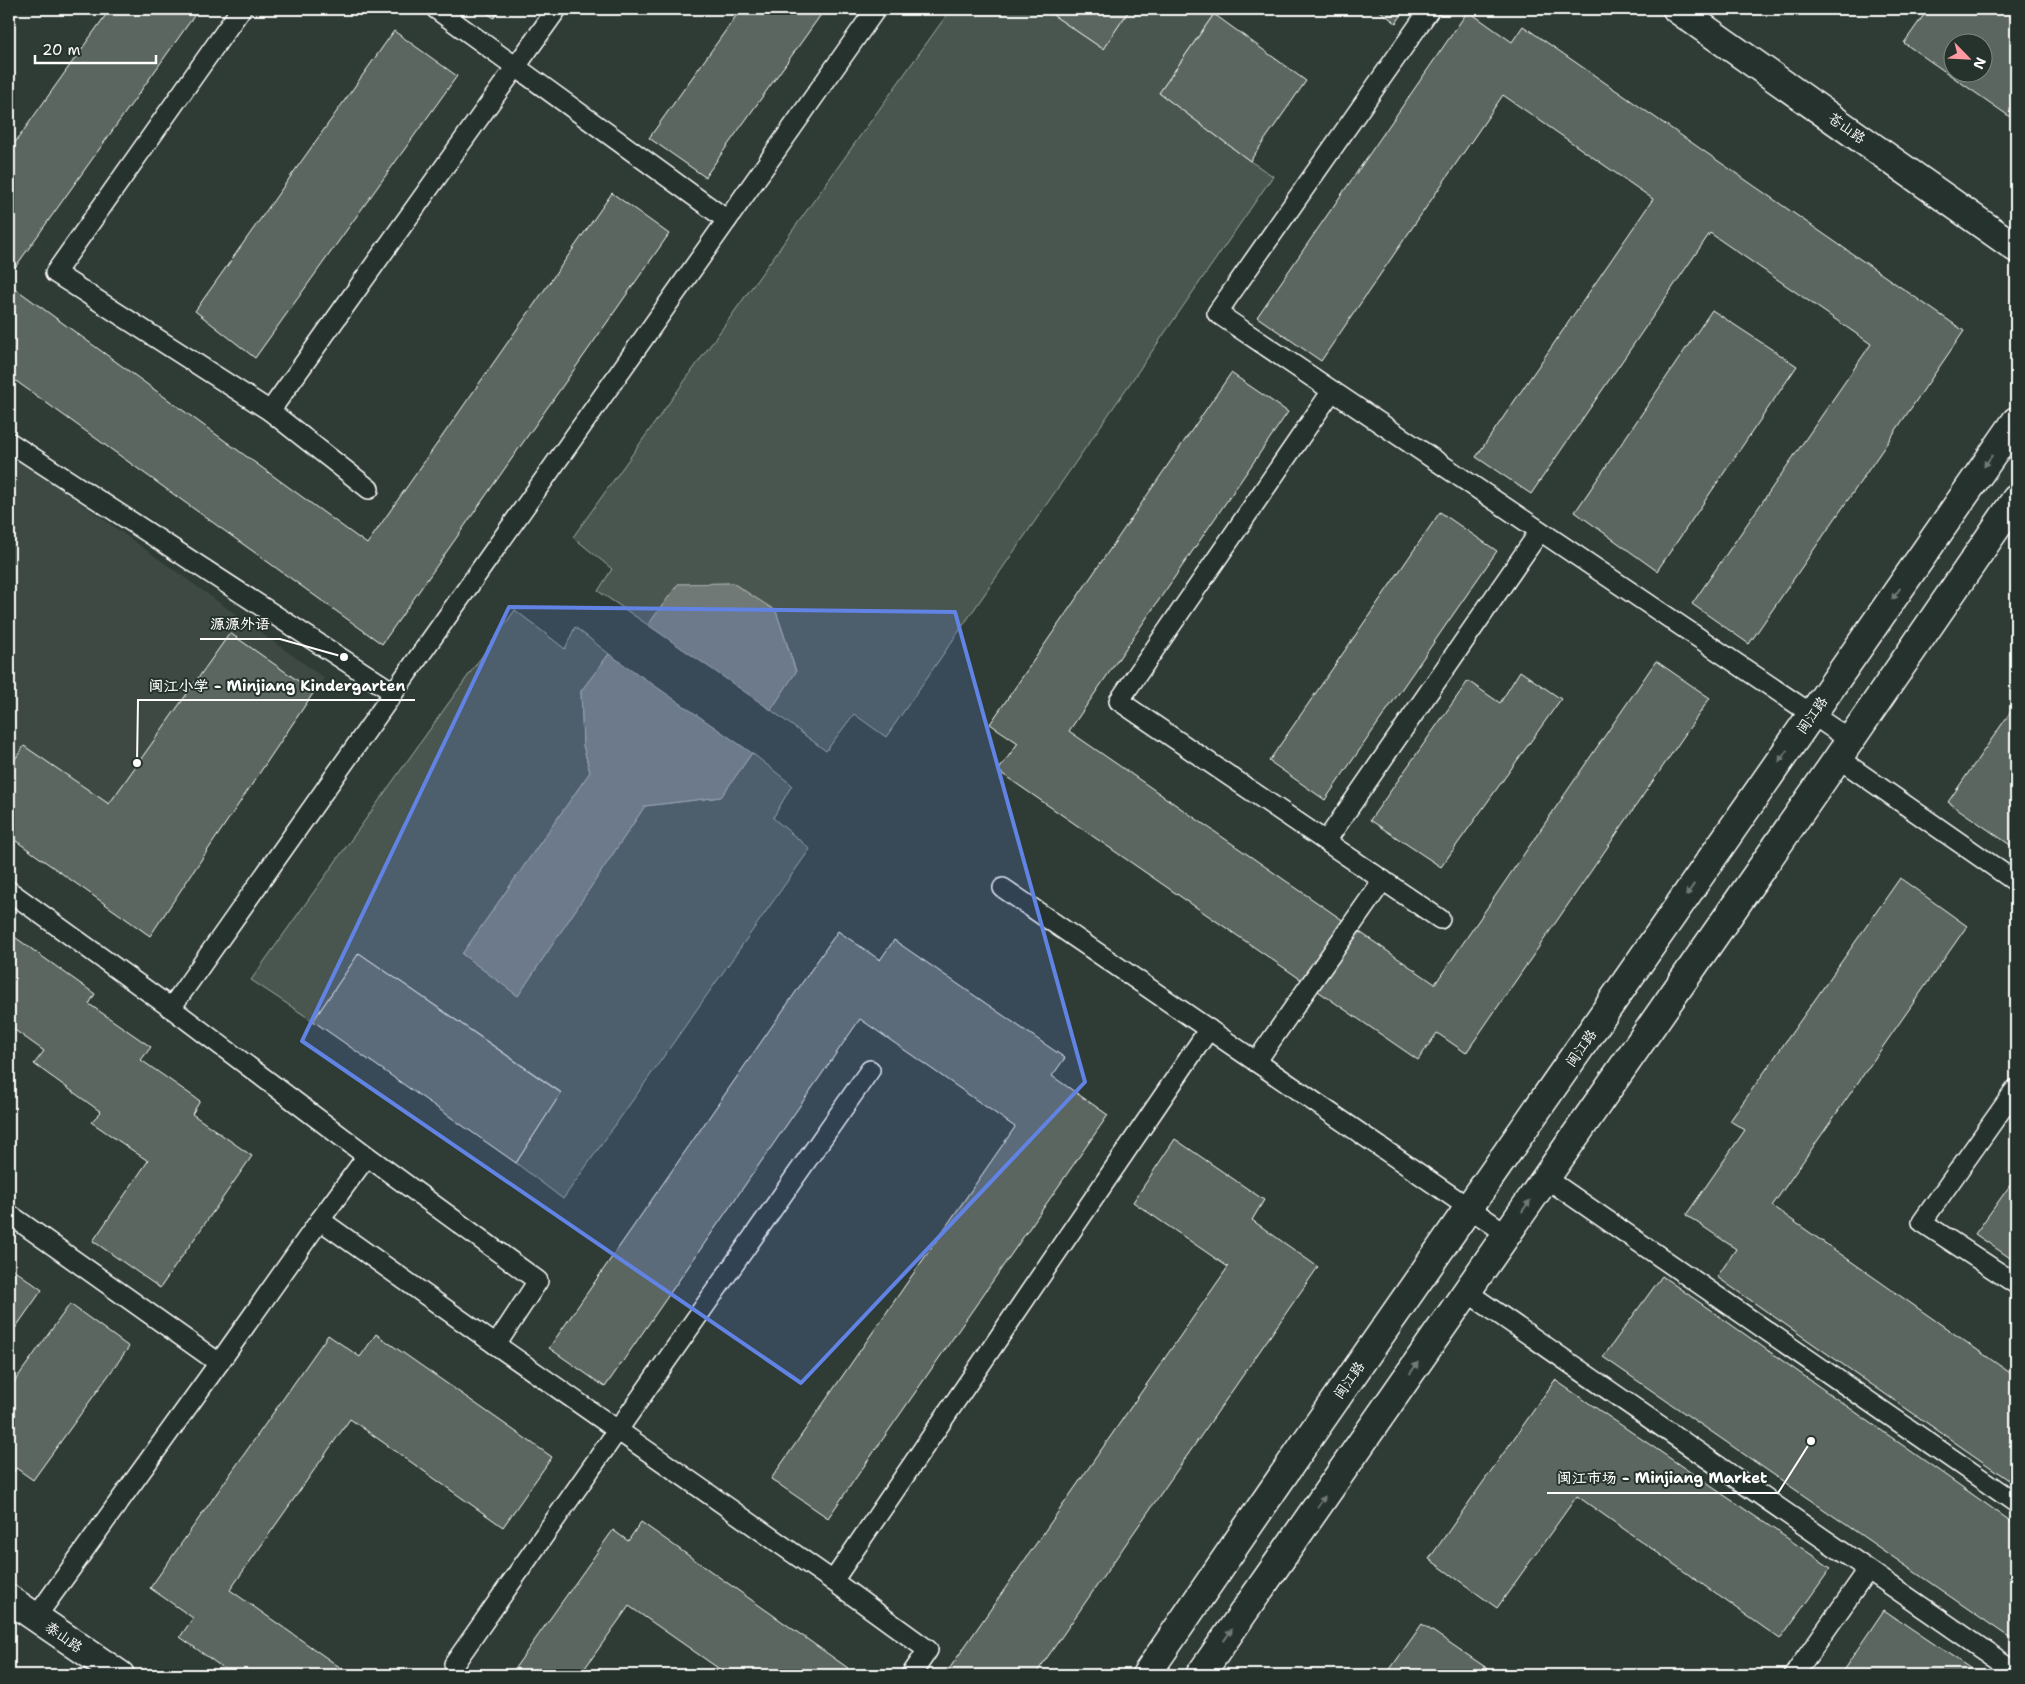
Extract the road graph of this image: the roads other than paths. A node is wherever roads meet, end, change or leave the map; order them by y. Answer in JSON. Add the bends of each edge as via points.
{"nodes":[{"id":1,"x":241,"y":9,"type":"edge"},
{"id":2,"x":436,"y":9,"type":"edge"},
{"id":3,"x":557,"y":9,"type":"edge"},
{"id":4,"x":876,"y":9,"type":"edge"},
{"id":5,"x":1430,"y":9,"type":"edge"},
{"id":6,"x":1677,"y":9,"type":"edge"},
{"id":7,"x":517,"y":67,"type":"junction"},
{"id":8,"x":727,"y":220,"type":"junction"},
{"id":9,"x":2016,"y":248,"type":"edge"},
{"id":10,"x":1332,"y":391,"type":"junction"},
{"id":11,"x":270,"y":411,"type":"junction"},
{"id":12,"x":2016,"y":421,"type":"edge"},
{"id":13,"x":9,"y":442,"type":"edge"},
{"id":14,"x":369,"y":489,"type":"dead end"},
{"id":15,"x":2016,"y":498,"type":"edge"},
{"id":16,"x":1540,"y":531,"type":"junction"},
{"id":17,"x":393,"y":692,"type":"junction"},
{"id":18,"x":1812,"y":714,"type":"junction"},
{"id":19,"x":1844,"y":749,"type":"junction"},
{"id":20,"x":1326,"y":841,"type":"junction"},
{"id":21,"x":1383,"y":880,"type":"junction"},
{"id":22,"x":2016,"y":882,"type":"edge"},
{"id":23,"x":1003,"y":888,"type":"dead end"},
{"id":24,"x":9,"y":891,"type":"edge"},
{"id":25,"x":1440,"y":919,"type":"dead end"},
{"id":26,"x":171,"y":1008,"type":"junction"},
{"id":27,"x":1209,"y":1029,"type":"junction"},
{"id":28,"x":1256,"y":1062,"type":"junction"},
{"id":29,"x":870,"y":1070,"type":"dead end"},
{"id":30,"x":2016,"y":1089,"type":"edge"},
{"id":31,"x":367,"y":1156,"type":"junction"},
{"id":32,"x":1546,"y":1178,"type":"junction"},
{"id":33,"x":1469,"y":1208,"type":"junction"},
{"id":34,"x":9,"y":1214,"type":"edge"},
{"id":35,"x":320,"y":1220,"type":"junction"},
{"id":36,"x":1507,"y":1234,"type":"junction"},
{"id":37,"x":2016,"y":1284,"type":"edge"},
{"id":38,"x":1467,"y":1292,"type":"junction"},
{"id":39,"x":496,"y":1345,"type":"junction"},
{"id":40,"x":219,"y":1363,"type":"junction"},
{"id":41,"x":618,"y":1430,"type":"junction"},
{"id":42,"x":2016,"y":1503,"type":"edge"},
{"id":43,"x":1868,"y":1570,"type":"junction"},
{"id":44,"x":833,"y":1581,"type":"junction"},
{"id":45,"x":9,"y":1599,"type":"edge"},
{"id":46,"x":36,"y":1617,"type":"junction"},
{"id":47,"x":454,"y":1664,"type":"dead end"},
{"id":48,"x":2016,"y":1672,"type":"edge"},
{"id":49,"x":120,"y":1675,"type":"edge"},
{"id":50,"x":911,"y":1675,"type":"edge"},
{"id":51,"x":1146,"y":1675,"type":"edge"},
{"id":52,"x":1200,"y":1675,"type":"edge"},
{"id":53,"x":1794,"y":1675,"type":"edge"}],
"edges":[{"from":1,"to":11,"type":"lane","via":[[55,273]]},
{"from":2,"to":7,"type":"lane"},
{"from":3,"to":7,"type":"lane"},
{"from":4,"to":8,"type":"lane"},
{"from":5,"to":10,"type":"lane","via":[[1217,313]]},
{"from":6,"to":9,"type":"main road","name":"苍山路"},
{"from":7,"to":8,"type":"lane"},
{"from":7,"to":11,"type":"lane"},
{"from":8,"to":17,"type":"lane"},
{"from":10,"to":16,"type":"lane"},
{"from":10,"to":20,"type":"lane","via":[[1119,701]]},
{"from":11,"to":14,"type":"lane"},
{"from":12,"to":18,"type":"main road","name":"闽江路","one_way":true},
{"from":13,"to":17,"type":"lane"},
{"from":15,"to":19,"type":"main road"},
{"from":16,"to":18,"type":"lane"},
{"from":16,"to":20,"type":"lane"},
{"from":17,"to":26,"type":"lane"},
{"from":18,"to":19,"type":"lane"},
{"from":18,"to":33,"type":"main road","name":"闽江路","one_way":true},
{"from":19,"to":22,"type":"lane"},
{"from":19,"to":32,"type":"main road"},
{"from":20,"to":21,"type":"lane"},
{"from":21,"to":25,"type":"lane"},
{"from":21,"to":28,"type":"lane"},
{"from":23,"to":27,"type":"lane"},
{"from":24,"to":26,"type":"lane"},
{"from":26,"to":31,"type":"lane"},
{"from":27,"to":28,"type":"lane"},
{"from":27,"to":44,"type":"lane"},
{"from":28,"to":33,"type":"lane"},
{"from":29,"to":41,"type":"lane"},
{"from":30,"to":37,"type":"lane","via":[[1922,1222]]},
{"from":31,"to":35,"type":"lane"},
{"from":31,"to":39,"type":"lane","via":[[538,1281]]},
{"from":36,"to":32,"type":"main road","one_way":true},
{"from":32,"to":42,"type":"lane"},
{"from":33,"to":36,"type":"lane"},
{"from":33,"to":51,"type":"main road","name":"闽江路"},
{"from":34,"to":40,"type":"lane"},
{"from":35,"to":39,"type":"lane"},
{"from":35,"to":40,"type":"lane"},
{"from":36,"to":38,"type":"main road"},
{"from":38,"to":43,"type":"lane"},
{"from":52,"to":38,"type":"main road","one_way":true},
{"from":39,"to":41,"type":"lane"},
{"from":40,"to":46,"type":"lane"},
{"from":41,"to":44,"type":"lane"},
{"from":41,"to":47,"type":"lane"},
{"from":43,"to":48,"type":"lane"},
{"from":43,"to":53,"type":"lane"},
{"from":44,"to":50,"type":"lane","via":[[928,1650]]},
{"from":45,"to":46,"type":"main road","name":"泰山路"},
{"from":46,"to":49,"type":"main road","name":"泰山路"}]}
